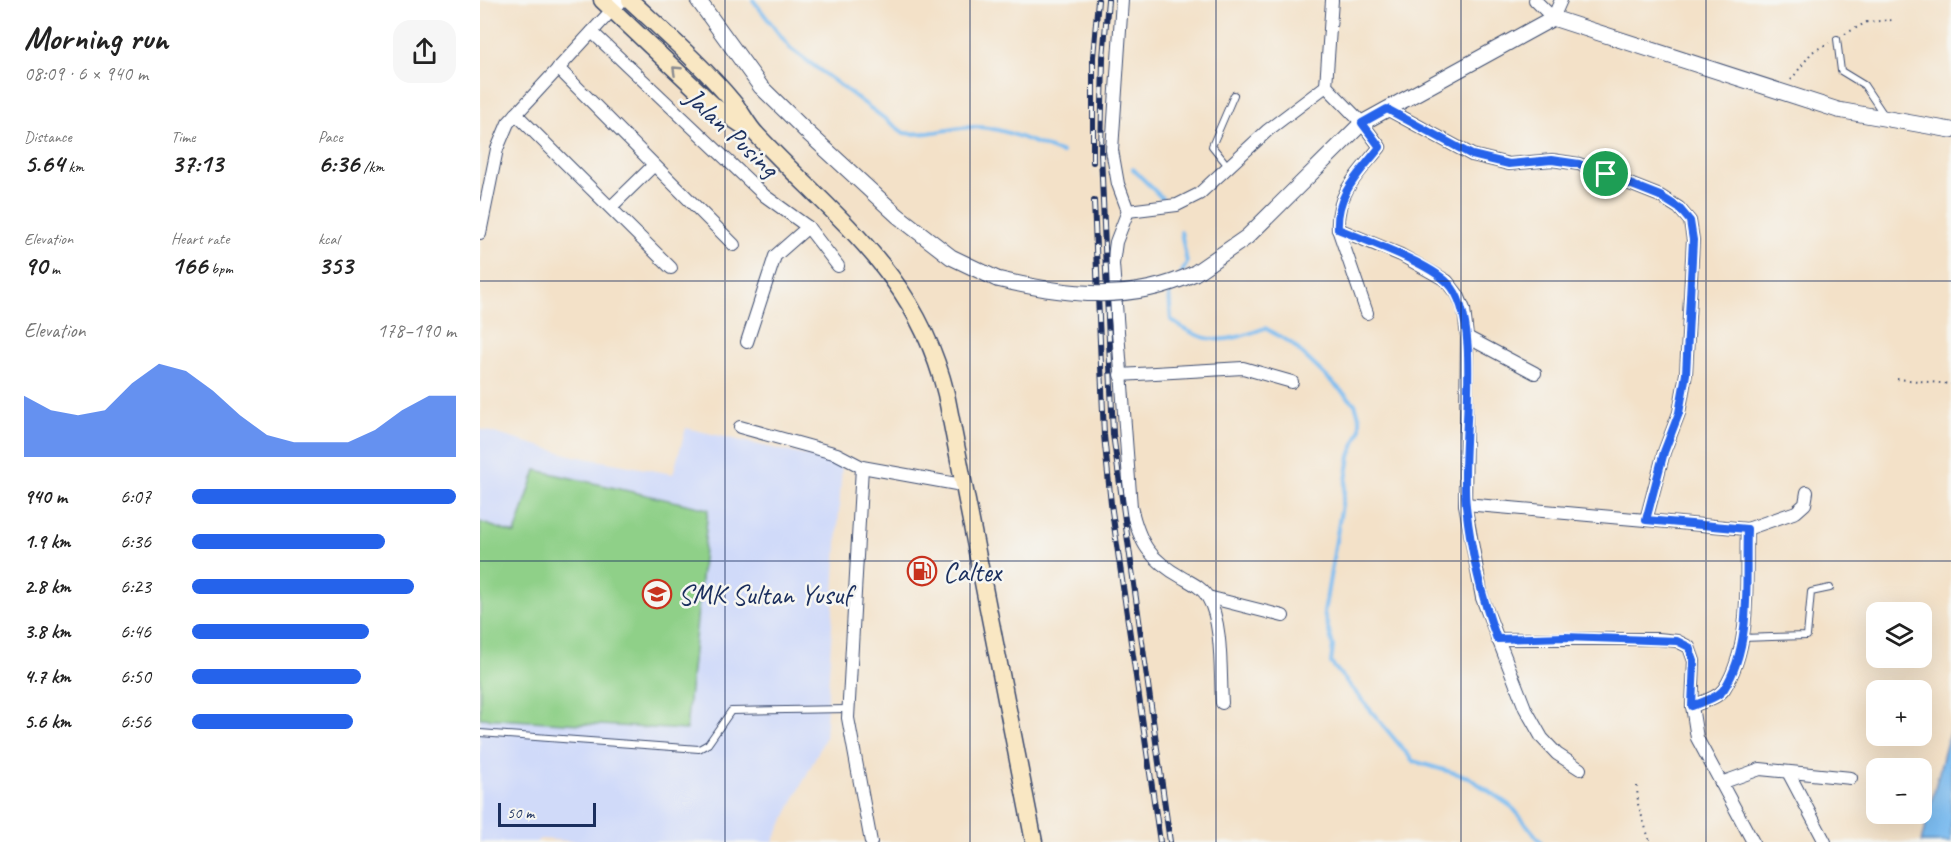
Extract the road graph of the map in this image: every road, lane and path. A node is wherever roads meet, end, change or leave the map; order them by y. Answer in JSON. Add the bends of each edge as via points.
{"nodes":[{"id":1,"x":630,"y":0,"type":"edge"},
{"id":2,"x":698,"y":0,"type":"edge"},
{"id":3,"x":1122,"y":0,"type":"edge"},
{"id":4,"x":1332,"y":0,"type":"edge"},
{"id":5,"x":1535,"y":0,"type":"edge"},
{"id":6,"x":1561,"y":0,"type":"edge"},
{"id":7,"x":611,"y":3,"type":"edge"},
{"id":8,"x":1553,"y":18,"type":"junction"},
{"id":9,"x":592,"y":32,"type":"junction"},
{"id":10,"x":1836,"y":39,"type":"dead end"},
{"id":11,"x":558,"y":68,"type":"junction"},
{"id":12,"x":1326,"y":86,"type":"junction"},
{"id":13,"x":1234,"y":95,"type":"dead end"},
{"id":14,"x":1387,"y":109,"type":"junction"},
{"id":15,"x":516,"y":114,"type":"junction"},
{"id":16,"x":1886,"y":119,"type":"junction"},
{"id":17,"x":1362,"y":123,"type":"junction"},
{"id":18,"x":1951,"y":130,"type":"edge"},
{"id":19,"x":754,"y":132,"type":"junction"},
{"id":20,"x":654,"y":165,"type":"junction"},
{"id":21,"x":1228,"y":166,"type":"junction"},
{"id":22,"x":610,"y":207,"type":"junction"},
{"id":23,"x":1128,"y":211,"type":"junction"},
{"id":24,"x":808,"y":227,"type":"junction"},
{"id":25,"x":1338,"y":229,"type":"junction"},
{"id":26,"x":480,"y":233,"type":"edge"},
{"id":27,"x":734,"y":245,"type":"dead end"},
{"id":28,"x":838,"y":266,"type":"dead end"},
{"id":29,"x":671,"y":267,"type":"dead end"},
{"id":30,"x":1367,"y":313,"type":"dead end"},
{"id":31,"x":1467,"y":337,"type":"junction"},
{"id":32,"x":747,"y":342,"type":"dead end"},
{"id":33,"x":1535,"y":373,"type":"dead end"},
{"id":34,"x":1120,"y":375,"type":"junction"},
{"id":35,"x":1897,"y":379,"type":"dead end"},
{"id":36,"x":1292,"y":382,"type":"dead end"},
{"id":37,"x":1951,"y":384,"type":"edge"},
{"id":38,"x":740,"y":427,"type":"dead end"},
{"id":39,"x":862,"y":467,"type":"junction"},
{"id":40,"x":962,"y":485,"type":"junction"},
{"id":41,"x":1807,"y":492,"type":"dead end"},
{"id":42,"x":1465,"y":504,"type":"junction"},
{"id":43,"x":1646,"y":520,"type":"junction"},
{"id":44,"x":1747,"y":529,"type":"junction"},
{"id":45,"x":1830,"y":588,"type":"dead end"},
{"id":46,"x":1208,"y":597,"type":"junction"},
{"id":47,"x":1282,"y":616,"type":"dead end"},
{"id":48,"x":1742,"y":638,"type":"junction"},
{"id":49,"x":1497,"y":639,"type":"junction"},
{"id":50,"x":1222,"y":703,"type":"dead end"},
{"id":51,"x":1692,"y":706,"type":"junction"},
{"id":52,"x":849,"y":709,"type":"junction"},
{"id":53,"x":480,"y":733,"type":"edge"},
{"id":54,"x":1580,"y":769,"type":"dead end"},
{"id":55,"x":1788,"y":772,"type":"junction"},
{"id":56,"x":1851,"y":778,"type":"dead end"},
{"id":57,"x":1721,"y":783,"type":"junction"},
{"id":58,"x":1637,"y":786,"type":"dead end"},
{"id":59,"x":871,"y":842,"type":"edge"},
{"id":60,"x":1034,"y":842,"type":"edge"},
{"id":61,"x":1650,"y":842,"type":"edge"},
{"id":62,"x":1753,"y":842,"type":"edge"},
{"id":63,"x":1825,"y":842,"type":"edge"}],
"edges":[{"from":1,"to":19,"type":"main road","via":[[733,102]]},
{"from":2,"to":17,"type":"street","bridge":true,"via":[[761,87],[898,216],[942,250],[997,279],[1053,292],[1101,295],[1145,289],[1195,273],[1247,237]]},
{"from":3,"to":23,"type":"street","via":[[1112,150]]},
{"from":4,"to":12,"type":"street"},
{"from":5,"to":8,"type":"street"},
{"from":6,"to":8,"type":"street"},
{"from":7,"to":9,"type":"street"},
{"from":19,"to":7,"type":"main road","one_way":true,"via":[[715,107]]},
{"from":8,"to":14,"type":"street"},
{"from":8,"to":16,"type":"street","via":[[1838,110]]},
{"from":9,"to":11,"type":"street"},
{"from":9,"to":24,"type":"street","name":"Jalan Pusing","via":[[765,196]]},
{"from":10,"to":16,"type":"lane","via":[[1841,71],[1864,85]]},
{"from":11,"to":15,"type":"street"},
{"from":11,"to":20,"type":"street"},
{"from":12,"to":17,"type":"street"},
{"from":12,"to":21,"type":"street"},
{"from":13,"to":21,"type":"lane","via":[[1212,146]]},
{"from":14,"to":17,"type":"street"},
{"from":14,"to":43,"type":"street","via":[[1472,155],[1509,164],[1552,160],[1597,170],[1660,196],[1690,221],[1693,240],[1686,374],[1679,413]]},
{"from":15,"to":22,"type":"street"},
{"from":15,"to":26,"type":"street","via":[[497,149]]},
{"from":16,"to":18,"type":"street"},
{"from":17,"to":25,"type":"street","via":[[1380,147],[1342,196]]},
{"from":19,"to":40,"type":"main road","via":[[888,269],[926,331],[946,394]]},
{"from":20,"to":22,"type":"street"},
{"from":20,"to":27,"type":"street"},
{"from":21,"to":23,"type":"street","via":[[1199,194],[1177,205]]},
{"from":22,"to":29,"type":"street"},
{"from":23,"to":34,"type":"street","via":[[1116,242],[1113,264]]},
{"from":24,"to":28,"type":"street","name":"Jalan Pusing"},
{"from":24,"to":32,"type":"street","via":[[775,256]]},
{"from":25,"to":30,"type":"street"},
{"from":25,"to":31,"type":"street","via":[[1401,255],[1447,281],[1464,309]]},
{"from":31,"to":33,"type":"street"},
{"from":31,"to":42,"type":"street"},
{"from":34,"to":36,"type":"street","via":[[1243,368]]},
{"from":34,"to":46,"type":"street","via":[[1131,507],[1138,536],[1150,556]]},
{"from":35,"to":37,"type":"path"},
{"from":38,"to":39,"type":"street","via":[[837,454]]},
{"from":39,"to":40,"type":"street"},
{"from":39,"to":52,"type":"street"},
{"from":40,"to":60,"type":"main road"},
{"from":41,"to":44,"type":"street","via":[[1805,504],[1796,512]]},
{"from":42,"to":43,"type":"street"},
{"from":42,"to":49,"type":"street","via":[[1482,598]]},
{"from":43,"to":44,"type":"street"},
{"from":44,"to":48,"type":"street"},
{"from":45,"to":48,"type":"lane","via":[[1811,592],[1807,636]]},
{"from":46,"to":47,"type":"street"},
{"from":46,"to":50,"type":"street","via":[[1218,639]]},
{"from":48,"to":51,"type":"street","via":[[1723,690]]},
{"from":49,"to":51,"type":"street","via":[[1677,641],[1689,647],[1694,661]]},
{"from":49,"to":54,"type":"street","via":[[1525,708],[1542,738]]},
{"from":51,"to":57,"type":"street","via":[[1697,738]]},
{"from":52,"to":53,"type":"lane","via":[[731,711],[708,744],[699,749]]},
{"from":52,"to":59,"type":"street"},
{"from":55,"to":56,"type":"street"},
{"from":55,"to":57,"type":"street","via":[[1760,770]]},
{"from":55,"to":63,"type":"street"},
{"from":57,"to":62,"type":"street"},
{"from":58,"to":61,"type":"path","via":[[1638,804]]}]}
